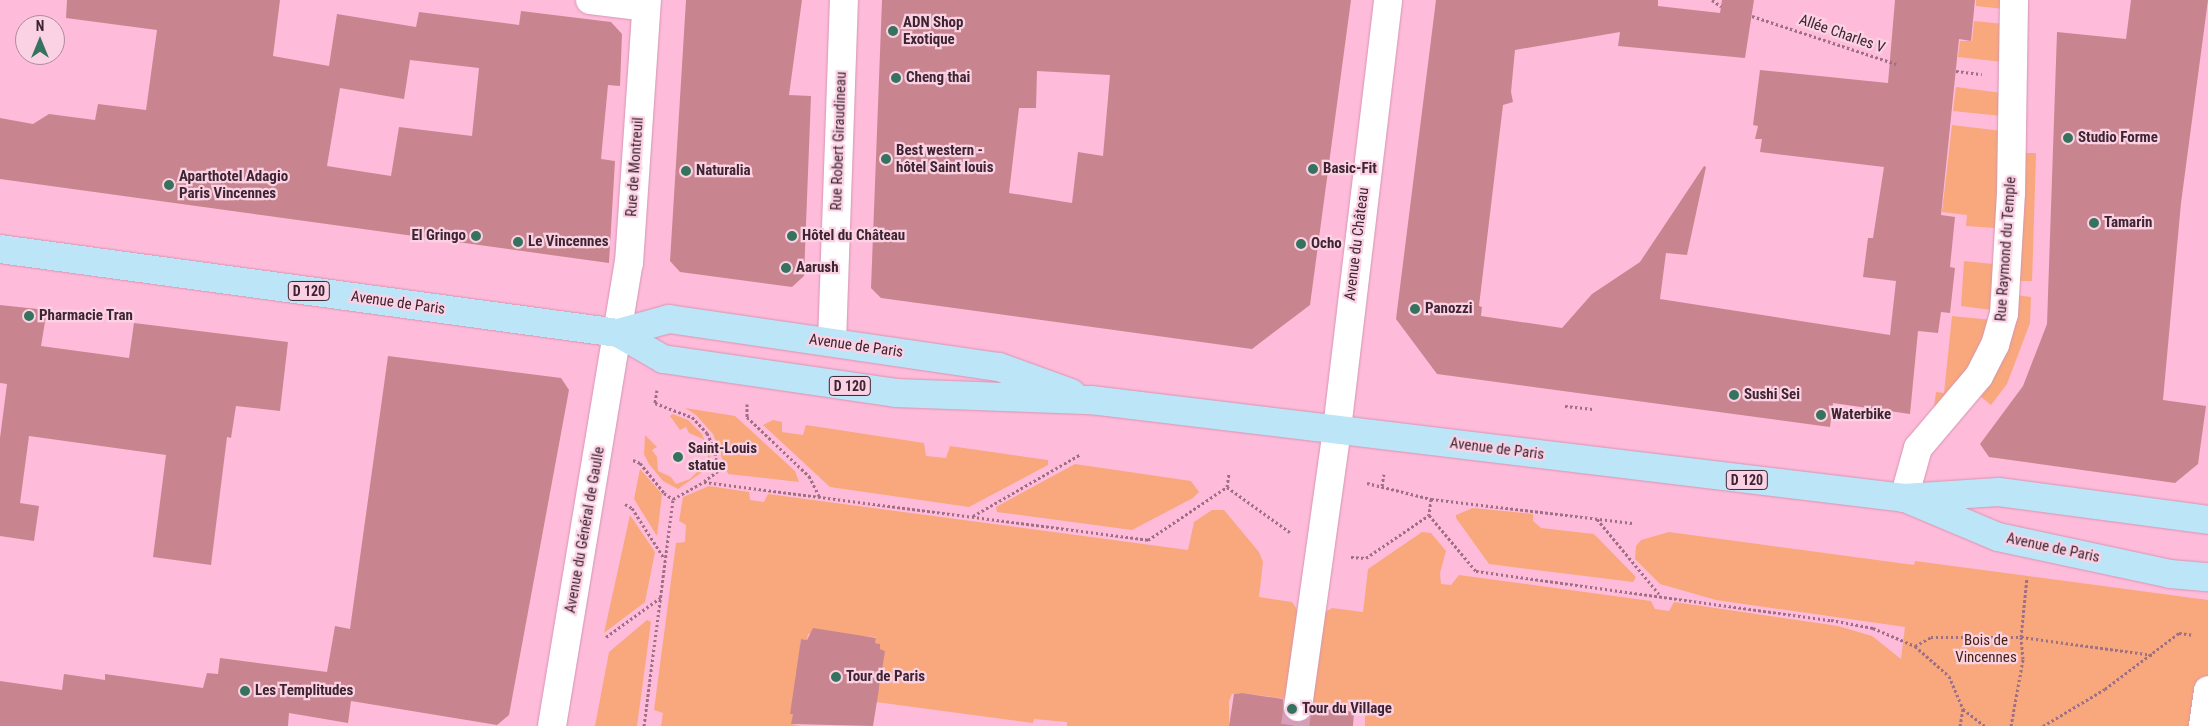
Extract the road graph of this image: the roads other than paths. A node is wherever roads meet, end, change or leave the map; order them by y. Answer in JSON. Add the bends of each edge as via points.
{"nodes":[{"id":1,"x":590,"y":0,"type":"edge"},
{"id":2,"x":844,"y":0,"type":"edge"},
{"id":3,"x":1388,"y":0,"type":"edge"},
{"id":4,"x":2014,"y":0,"type":"edge"},
{"id":5,"x":646,"y":3,"type":"edge"},
{"id":6,"x":0,"y":249,"type":"edge"},
{"id":7,"x":618,"y":333,"type":"junction"},
{"id":8,"x":832,"y":342,"type":"junction"},
{"id":9,"x":1091,"y":400,"type":"junction"},
{"id":10,"x":1336,"y":429,"type":"junction"},
{"id":11,"x":1904,"y":498,"type":"junction"},
{"id":12,"x":2208,"y":520,"type":"edge"},
{"id":13,"x":2208,"y":577,"type":"edge"},
{"id":14,"x":2208,"y":690,"type":"edge"},
{"id":15,"x":1298,"y":708,"type":"tunnel mouth"},
{"id":16,"x":552,"y":726,"type":"edge"},
{"id":17,"x":2203,"y":726,"type":"edge"}],
"edges":[{"from":1,"to":5,"type":"street"},
{"from":2,"to":8,"type":"street","name":"Rue Robert Giraudineau"},
{"from":3,"to":10,"type":"street","name":"Avenue du Château"},
{"from":4,"to":11,"type":"street","name":"Rue Raymond du Temple","via":[[2012,193],[2004,314],[1995,345],[1979,376],[1918,448]]},
{"from":5,"to":7,"type":"street","name":"Rue de Montreuil","via":[[629,263]]},
{"from":6,"to":7,"type":"main road","name":"Avenue de Paris","number":"D 120"},
{"from":7,"to":8,"type":"main road","name":"Avenue de Paris","number":"D 120","via":[[669,319]]},
{"from":7,"to":9,"type":"main road","name":"Avenue de Paris","number":"D 120","via":[[663,359],[896,394]]},
{"from":7,"to":16,"type":"street","name":"Avenue du Général de Gaulle"},
{"from":8,"to":9,"type":"main road","name":"Avenue de Paris","number":"D 120","via":[[999,367]]},
{"from":9,"to":10,"type":"main road","name":"Avenue de Paris","number":"D 120"},
{"from":10,"to":11,"type":"main road","name":"Avenue de Paris","number":"D 120"},
{"from":10,"to":15,"type":"street","name":"Avenue du Château"},
{"from":11,"to":12,"type":"main road","name":"Avenue de Paris","number":"D 120","via":[[1999,492]]},
{"from":11,"to":13,"type":"main road","name":"Avenue de Paris","number":"D 120","via":[[1998,537],[2170,574]]},
{"from":14,"to":17,"type":"street"}]}
